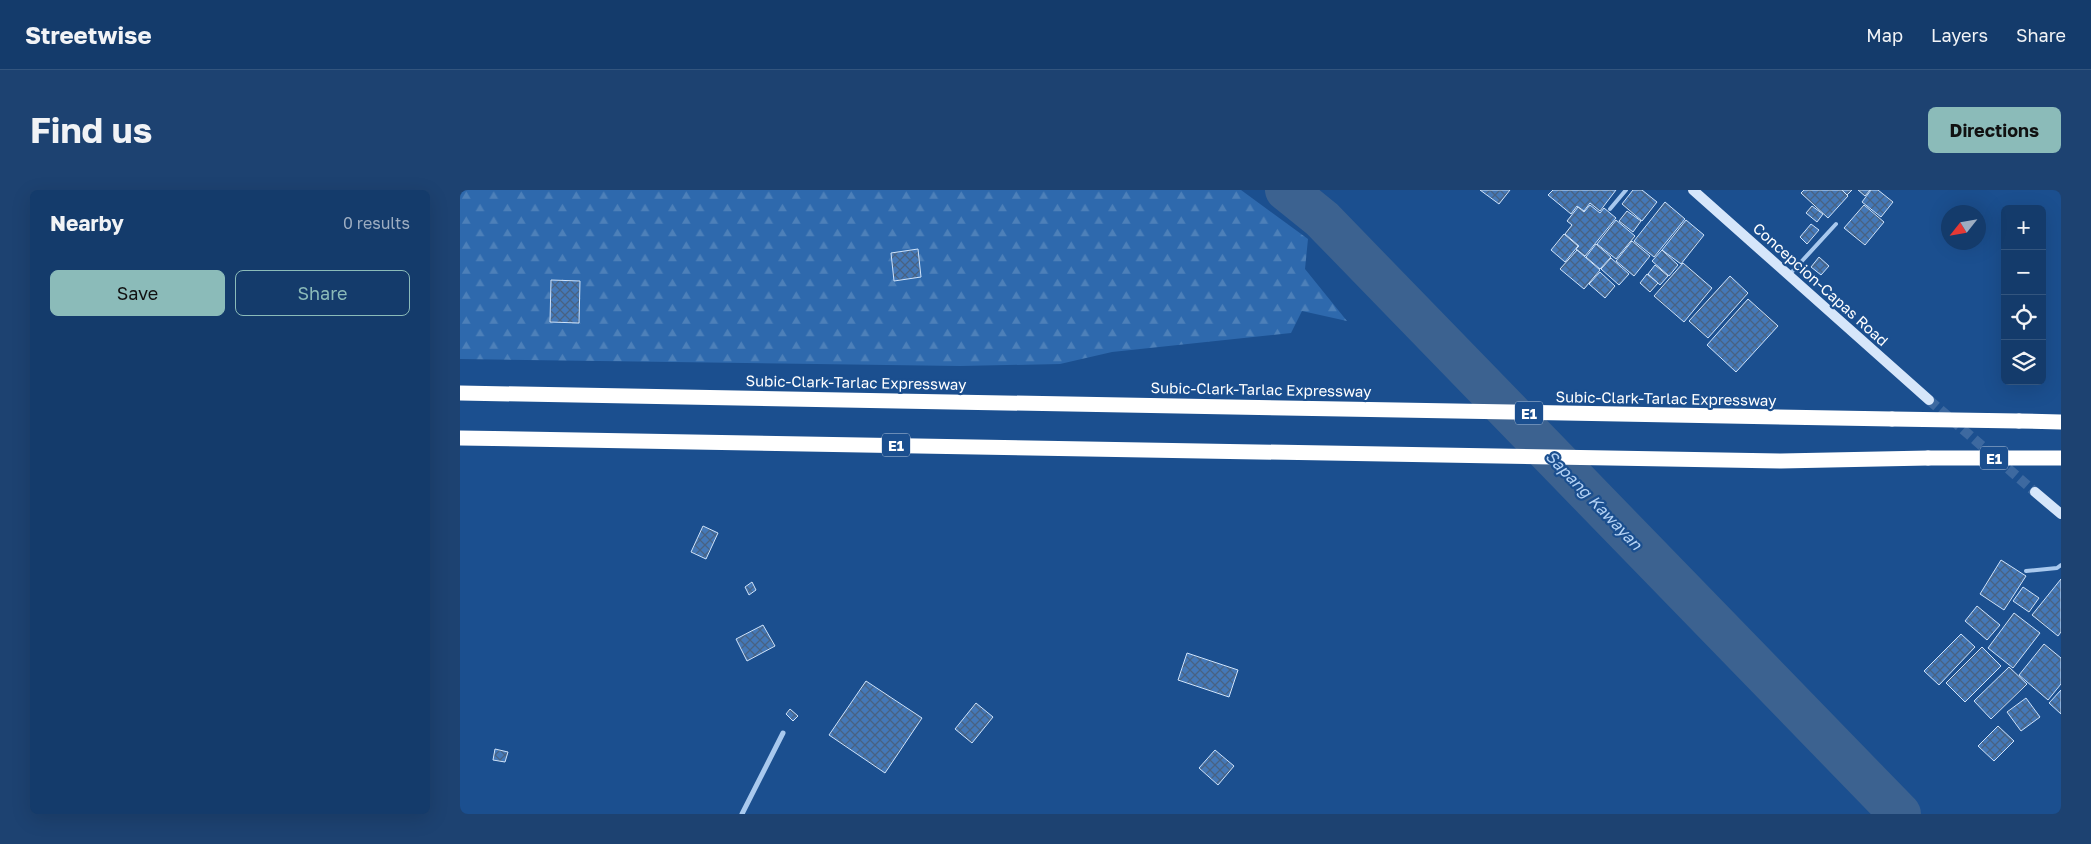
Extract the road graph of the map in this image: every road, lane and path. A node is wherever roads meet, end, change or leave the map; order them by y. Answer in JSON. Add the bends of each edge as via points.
{"nodes":[{"id":1,"x":1626,"y":190,"type":"edge"},
{"id":2,"x":1693,"y":190,"type":"edge"},
{"id":3,"x":1610,"y":209,"type":"dead end"},
{"id":4,"x":1836,"y":224,"type":"dead end"},
{"id":5,"x":1789,"y":275,"type":"junction"},
{"id":6,"x":460,"y":393,"type":"edge"},
{"id":7,"x":1929,"y":400,"type":"tunnel mouth"},
{"id":8,"x":2061,"y":422,"type":"edge"},
{"id":9,"x":460,"y":438,"type":"edge"},
{"id":10,"x":2061,"y":458,"type":"edge"},
{"id":11,"x":2035,"y":492,"type":"tunnel mouth"},
{"id":12,"x":2061,"y":514,"type":"edge"},
{"id":13,"x":2061,"y":565,"type":"edge"},
{"id":14,"x":2026,"y":571,"type":"dead end"},
{"id":15,"x":783,"y":733,"type":"dead end"},
{"id":16,"x":742,"y":814,"type":"edge"}],
"edges":[{"from":1,"to":3,"type":"lane"},
{"from":2,"to":5,"type":"main road","name":"Concepcion-Capas Road"},
{"from":4,"to":5,"type":"lane"},
{"from":5,"to":7,"type":"main road","name":"Concepcion-Capas Road"},
{"from":6,"to":8,"type":"highway","name":"Subic-Clark-Tarlac Expressway","number":"E1","bridge":true},
{"from":9,"to":10,"type":"highway","number":"E1","bridge":true,"via":[[1781,461]]},
{"from":11,"to":12,"type":"main road"},
{"from":13,"to":14,"type":"lane"},
{"from":15,"to":16,"type":"street"}]}
